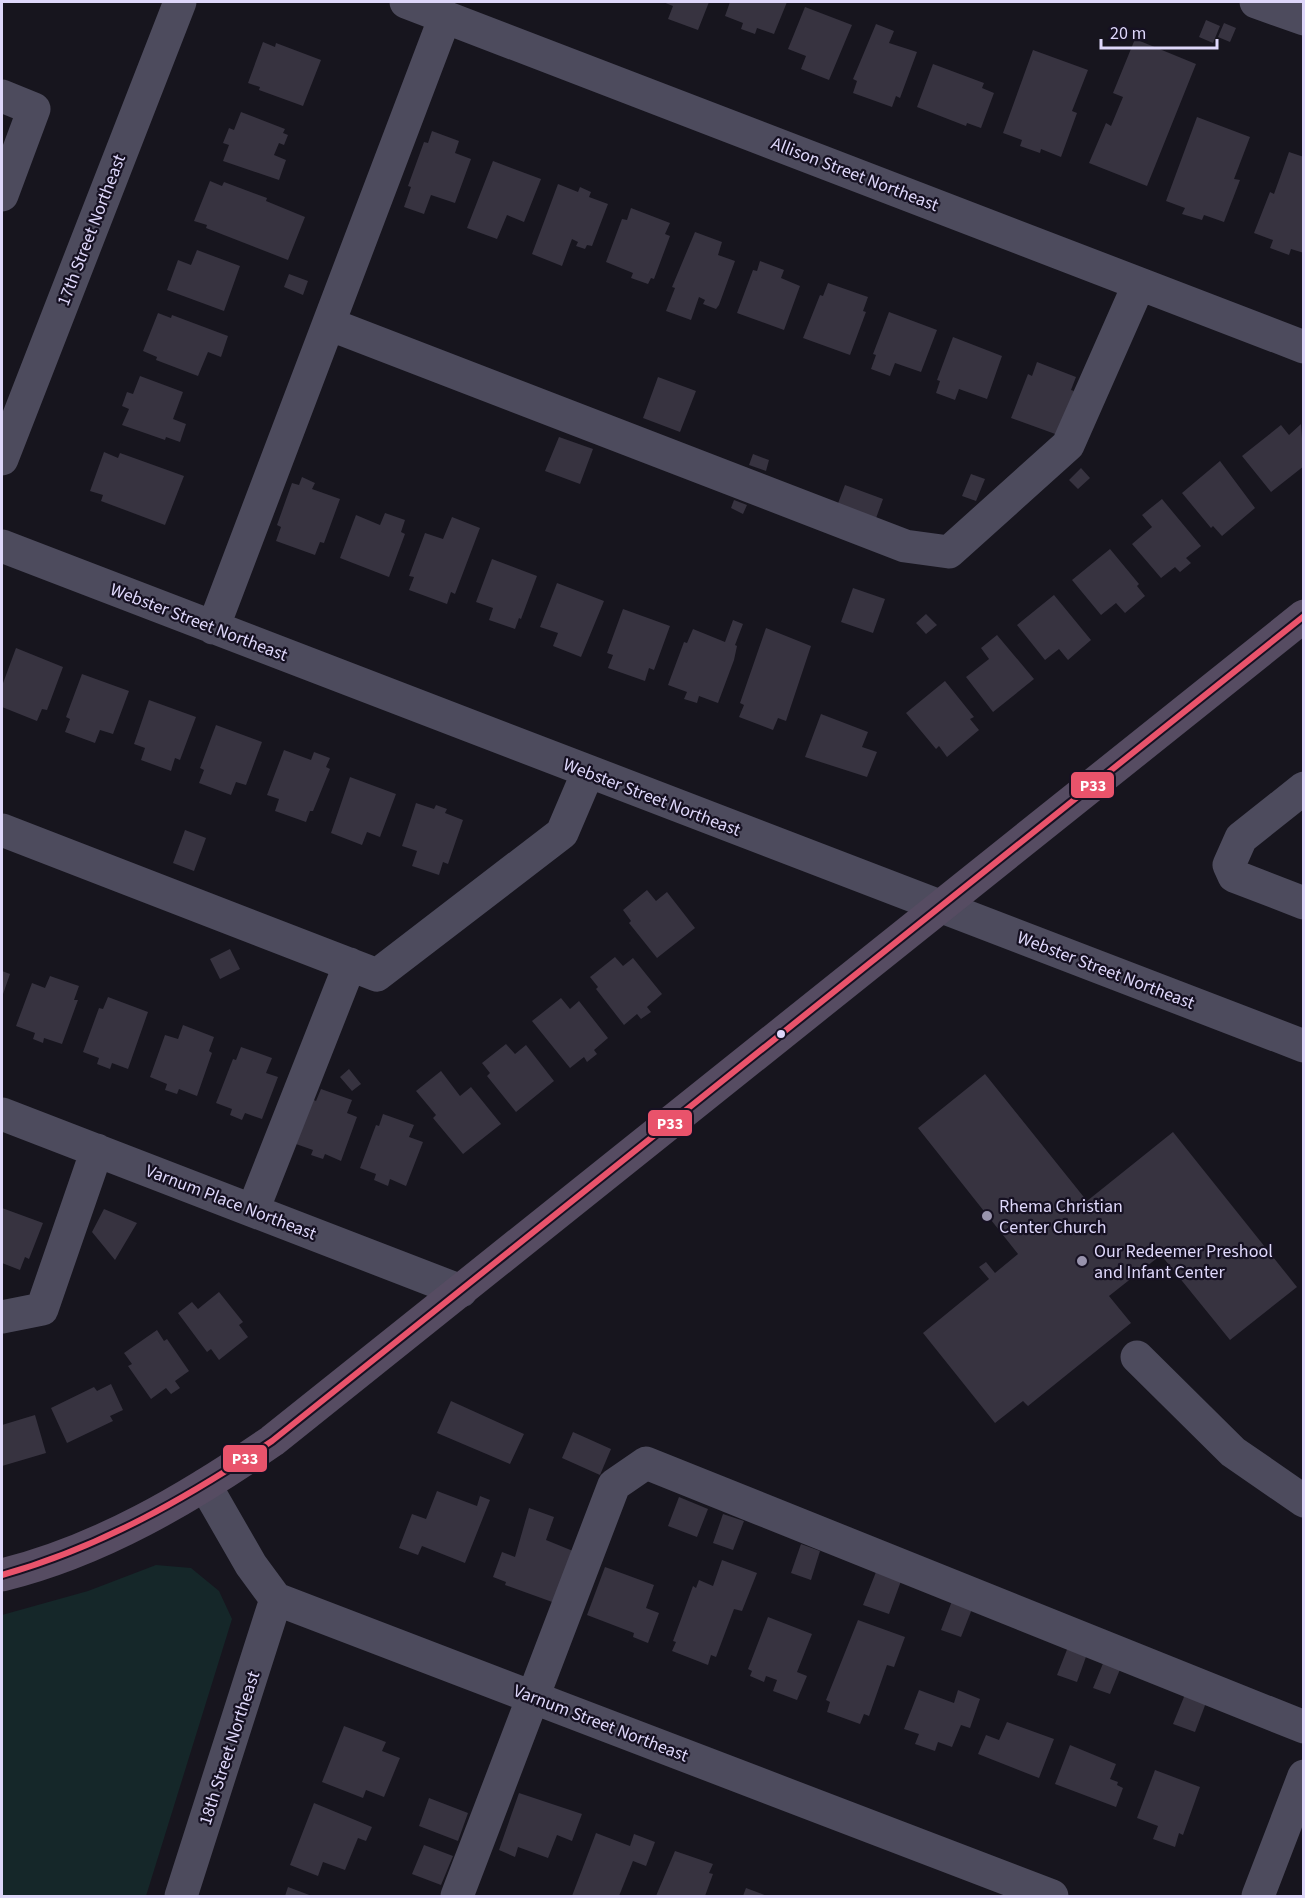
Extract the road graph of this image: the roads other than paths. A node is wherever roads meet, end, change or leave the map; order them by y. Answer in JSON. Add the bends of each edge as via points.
{"nodes":[{"id":1,"x":180,"y":2,"type":"edge"},
{"id":2,"x":406,"y":2,"type":"edge"},
{"id":3,"x":1256,"y":2,"type":"edge"},
{"id":4,"x":445,"y":17,"type":"junction"},
{"id":5,"x":1304,"y":20,"type":"edge"},
{"id":6,"x":2,"y":96,"type":"edge"},
{"id":7,"x":2,"y":190,"type":"edge"},
{"id":8,"x":1139,"y":284,"type":"junction"},
{"id":9,"x":329,"y":324,"type":"junction"},
{"id":10,"x":1304,"y":347,"type":"edge"},
{"id":11,"x":2,"y":459,"type":"edge"},
{"id":12,"x":2,"y":546,"type":"edge"},
{"id":13,"x":1304,"y":616,"type":"edge"},
{"id":14,"x":213,"y":628,"type":"junction"},
{"id":15,"x":588,"y":772,"type":"junction"},
{"id":16,"x":1304,"y":788,"type":"edge"},
{"id":17,"x":2,"y":830,"type":"edge"},
{"id":18,"x":1304,"y":903,"type":"edge"},
{"id":19,"x":939,"y":906,"type":"junction"},
{"id":20,"x":350,"y":964,"type":"junction"},
{"id":21,"x":1304,"y":1046,"type":"edge"},
{"id":22,"x":2,"y":1114,"type":"edge"},
{"id":23,"x":97,"y":1150,"type":"junction"},
{"id":24,"x":253,"y":1210,"type":"junction"},
{"id":25,"x":461,"y":1291,"type":"junction"},
{"id":26,"x":2,"y":1317,"type":"edge"},
{"id":27,"x":1137,"y":1357,"type":"dead end"},
{"id":28,"x":205,"y":1485,"type":"junction"},
{"id":29,"x":1304,"y":1500,"type":"edge"},
{"id":30,"x":2,"y":1575,"type":"edge"},
{"id":31,"x":276,"y":1599,"type":"junction"},
{"id":32,"x":535,"y":1698,"type":"junction"},
{"id":33,"x":1304,"y":1727,"type":"edge"},
{"id":34,"x":1304,"y":1776,"type":"edge"},
{"id":35,"x":1013,"y":1890,"type":"edge"},
{"id":36,"x":182,"y":1896,"type":"edge"},
{"id":37,"x":457,"y":1896,"type":"edge"},
{"id":38,"x":1052,"y":1896,"type":"edge"},
{"id":39,"x":1258,"y":1896,"type":"edge"}],
"edges":[{"from":1,"to":11,"type":"street","name":"17th Street Northeast"},
{"from":2,"to":4,"type":"street","name":"Allison Street Northeast"},
{"from":3,"to":5,"type":"street"},
{"from":4,"to":8,"type":"street","name":"Allison Street Northeast"},
{"from":4,"to":9,"type":"street"},
{"from":6,"to":7,"type":"street","via":[[34,109]]},
{"from":8,"to":9,"type":"street","via":[[1068,445],[949,552],[905,546]]},
{"from":8,"to":10,"type":"street","name":"Allison Street Northeast"},
{"from":9,"to":14,"type":"street"},
{"from":12,"to":14,"type":"street","name":"Webster Street Northeast"},
{"from":13,"to":19,"type":"main road"},
{"from":14,"to":15,"type":"street","name":"Webster Street Northeast"},
{"from":15,"to":19,"type":"street","name":"Webster Street Northeast"},
{"from":15,"to":20,"type":"street","via":[[562,833],[377,975]]},
{"from":16,"to":18,"type":"street","via":[[1241,838],[1229,865],[1234,876]]},
{"from":17,"to":20,"type":"street"},
{"from":19,"to":21,"type":"street","name":"Webster Street Northeast"},
{"from":19,"to":25,"type":"main road"},
{"from":20,"to":24,"type":"street"},
{"from":22,"to":23,"type":"street","name":"Varnum Place Northeast"},
{"from":23,"to":24,"type":"street","name":"Varnum Place Northeast"},
{"from":23,"to":26,"type":"street","via":[[42,1309]]},
{"from":24,"to":25,"type":"street","name":"Varnum Place Northeast"},
{"from":25,"to":28,"type":"main road","via":[[289,1428]]},
{"from":27,"to":29,"type":"street","via":[[1233,1452]]},
{"from":28,"to":30,"type":"main road","via":[[81,1550]]},
{"from":28,"to":31,"type":"street","via":[[251,1565]]},
{"from":31,"to":32,"type":"street","name":"Varnum Street Northeast"},
{"from":31,"to":36,"type":"street","name":"18th Street Northeast"},
{"from":32,"to":33,"type":"street","via":[[614,1485],[646,1463]]},
{"from":32,"to":35,"type":"street","name":"Varnum Street Northeast"},
{"from":32,"to":37,"type":"street"},
{"from":34,"to":39,"type":"street"},
{"from":35,"to":38,"type":"street","name":"Varnum Street Northeast"}]}
